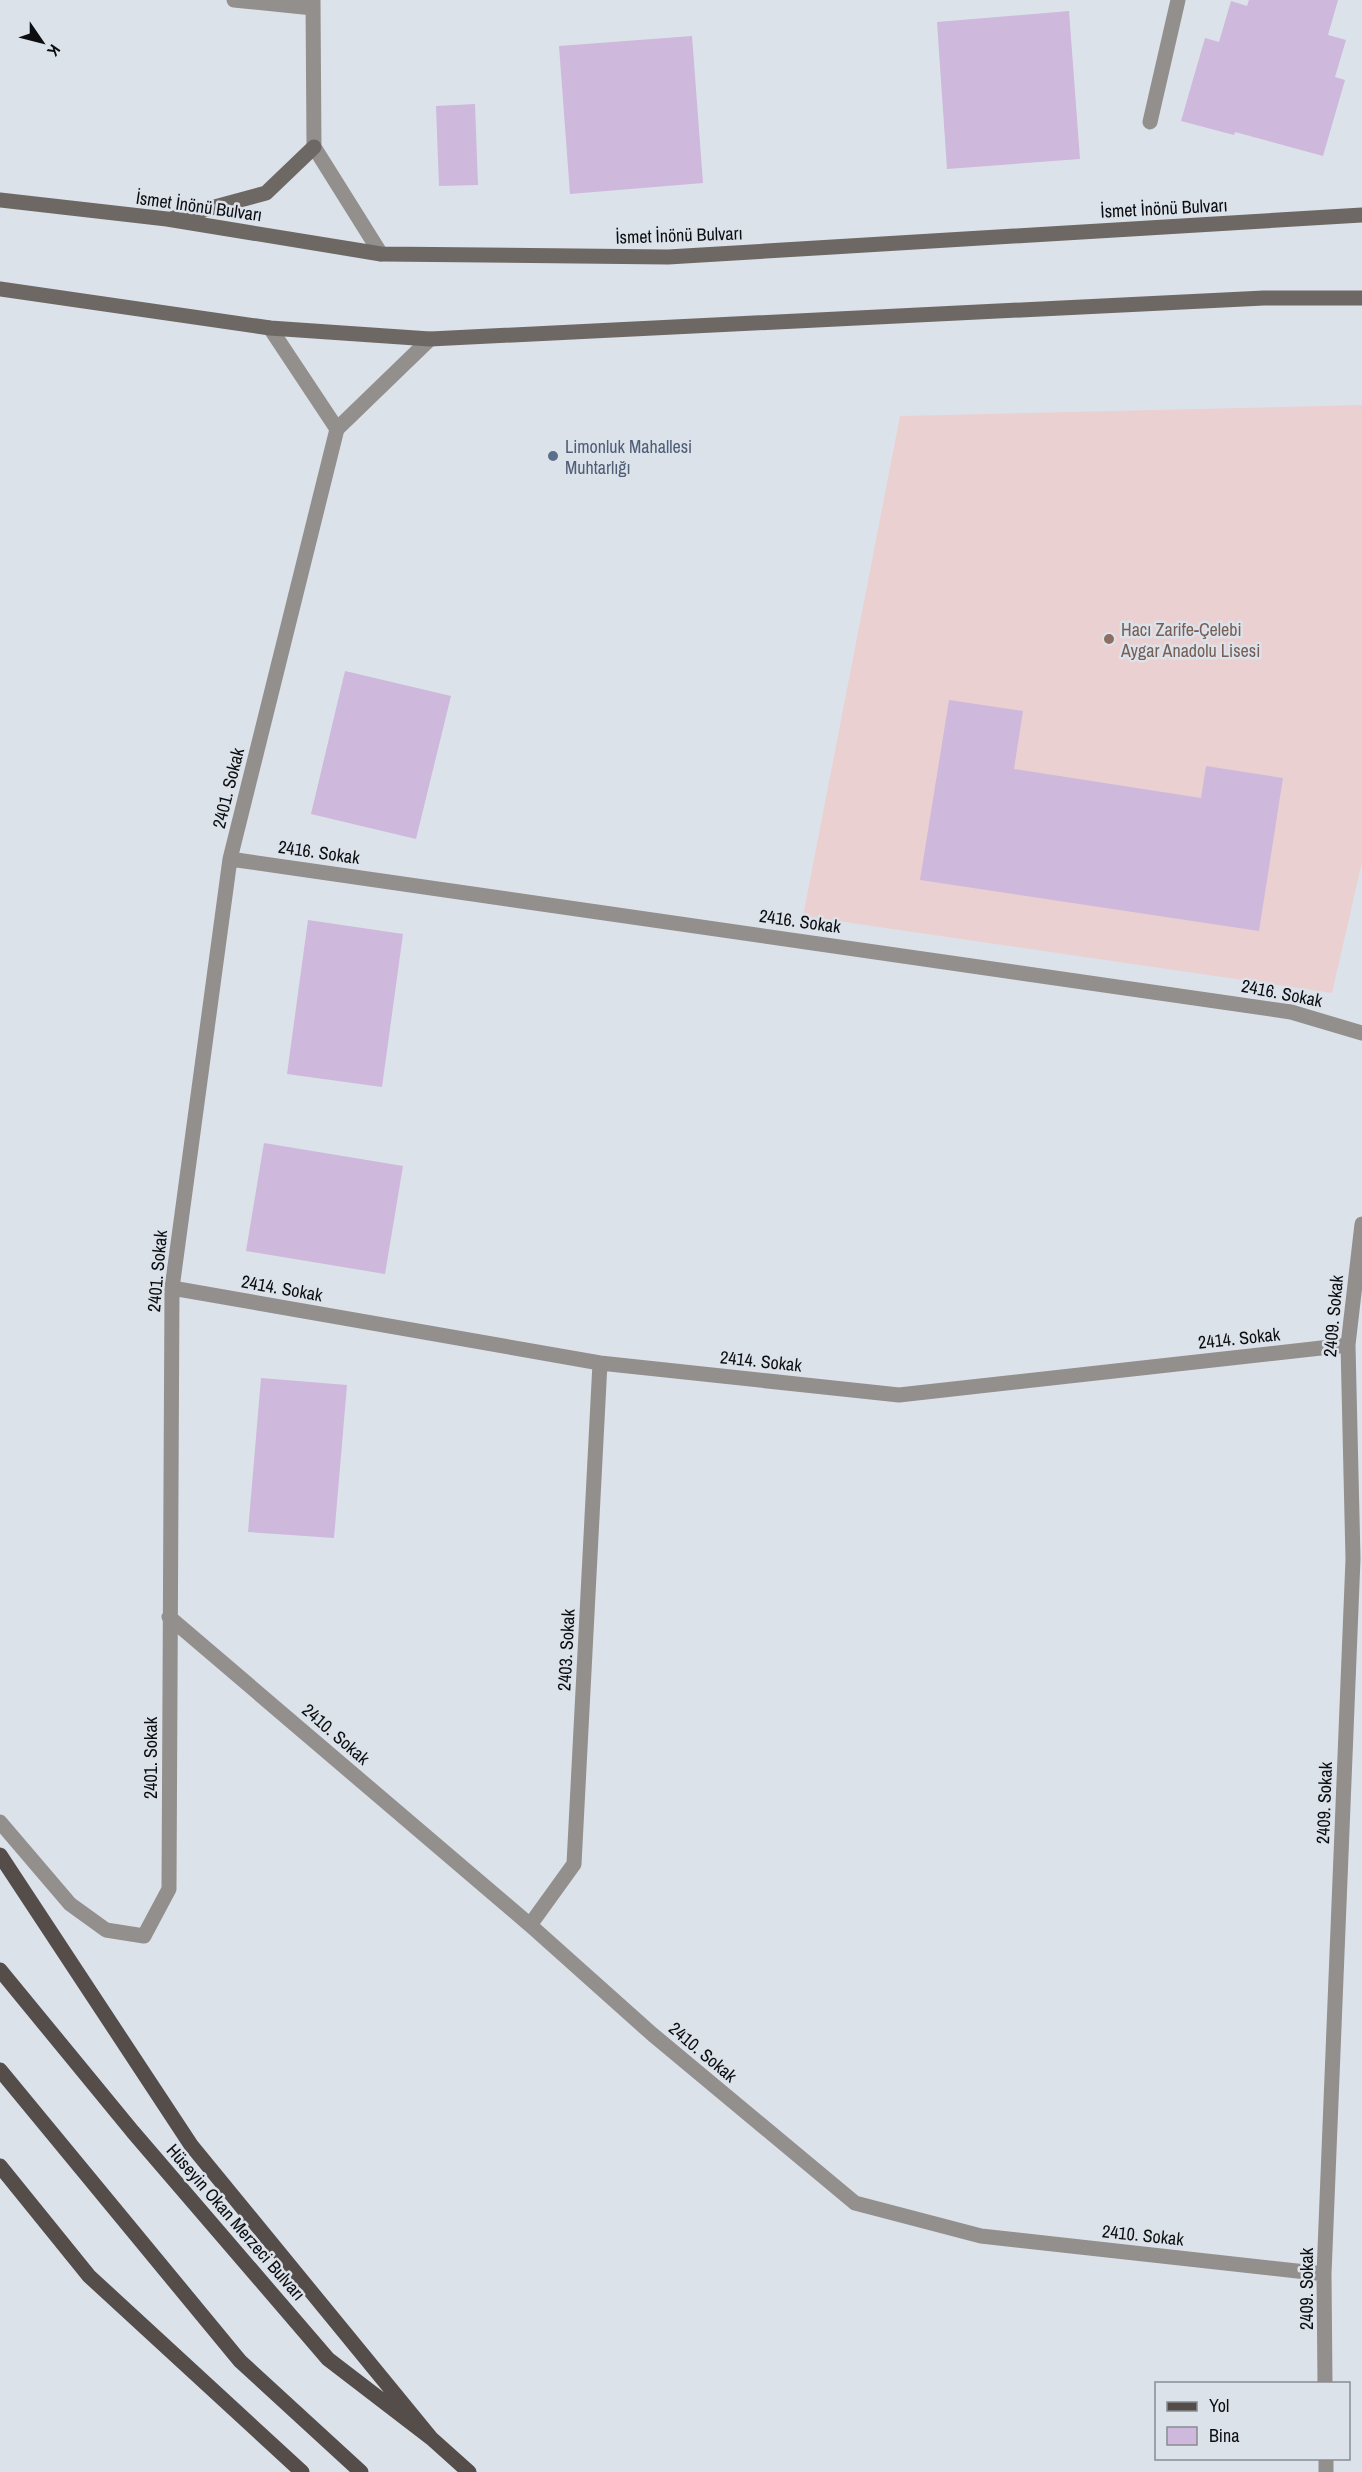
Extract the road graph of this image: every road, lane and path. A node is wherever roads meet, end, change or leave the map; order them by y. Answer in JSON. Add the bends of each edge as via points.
{"nodes":[{"id":1,"x":234,"y":0,"type":"edge"},
{"id":2,"x":1178,"y":0,"type":"edge"},
{"id":3,"x":313,"y":4,"type":"edge"},
{"id":4,"x":1150,"y":122,"type":"dead end"},
{"id":5,"x":314,"y":147,"type":"junction"},
{"id":6,"x":0,"y":200,"type":"edge"},
{"id":7,"x":1362,"y":215,"type":"edge"},
{"id":8,"x":167,"y":219,"type":"junction"},
{"id":9,"x":381,"y":254,"type":"junction"},
{"id":10,"x":0,"y":289,"type":"edge"},
{"id":11,"x":1362,"y":298,"type":"edge"},
{"id":12,"x":270,"y":328,"type":"junction"},
{"id":13,"x":430,"y":339,"type":"junction"},
{"id":14,"x":337,"y":429,"type":"junction"},
{"id":15,"x":230,"y":859,"type":"junction"},
{"id":16,"x":1362,"y":1033,"type":"edge"},
{"id":17,"x":1362,"y":1224,"type":"edge"},
{"id":18,"x":172,"y":1288,"type":"junction"},
{"id":19,"x":1348,"y":1345,"type":"junction"},
{"id":20,"x":600,"y":1363,"type":"junction"},
{"id":21,"x":1358,"y":1561,"type":"edge"},
{"id":22,"x":169,"y":1617,"type":"junction"},
{"id":23,"x":0,"y":1822,"type":"edge"},
{"id":24,"x":0,"y":1855,"type":"edge"},
{"id":25,"x":530,"y":1925,"type":"junction"},
{"id":26,"x":0,"y":1970,"type":"edge"},
{"id":27,"x":0,"y":2070,"type":"edge"},
{"id":28,"x":0,"y":2166,"type":"edge"},
{"id":29,"x":1324,"y":2274,"type":"junction"},
{"id":30,"x":1325,"y":2382,"type":"edge"},
{"id":31,"x":431,"y":2438,"type":"junction"},
{"id":32,"x":302,"y":2472,"type":"edge"},
{"id":33,"x":361,"y":2472,"type":"edge"},
{"id":34,"x":469,"y":2472,"type":"edge"}],
"edges":[{"from":1,"to":3,"type":"street"},
{"from":2,"to":4,"type":"street"},
{"from":3,"to":5,"type":"street"},
{"from":5,"to":8,"type":"main road","via":[[266,194]]},
{"from":5,"to":9,"type":"street"},
{"from":6,"to":8,"type":"main road","name":"İsmet İnönü Bulvarı"},
{"from":7,"to":9,"type":"main road","name":"İsmet İnönü Bulvarı","via":[[668,257]]},
{"from":8,"to":9,"type":"main road","name":"İsmet İnönü Bulvarı"},
{"from":10,"to":12,"type":"main road"},
{"from":11,"to":13,"type":"main road","via":[[1264,298]]},
{"from":12,"to":13,"type":"main road"},
{"from":12,"to":14,"type":"street"},
{"from":13,"to":14,"type":"street"},
{"from":14,"to":15,"type":"street","name":"2401. Sokak"},
{"from":15,"to":16,"type":"street","name":"2416. Sokak","via":[[1291,1012]]},
{"from":15,"to":18,"type":"street","name":"2401. Sokak"},
{"from":17,"to":19,"type":"street","name":"2409. Sokak"},
{"from":18,"to":20,"type":"street","name":"2414. Sokak"},
{"from":18,"to":22,"type":"street","name":"2401. Sokak"},
{"from":19,"to":20,"type":"street","name":"2414. Sokak","via":[[899,1395]]},
{"from":19,"to":21,"type":"street","name":"2409. Sokak"},
{"from":20,"to":25,"type":"street","name":"2403. Sokak","via":[[574,1864]]},
{"from":21,"to":29,"type":"street","name":"2409. Sokak"},
{"from":22,"to":23,"type":"street","name":"2401. Sokak","via":[[169,1889],[144,1936],[106,1930],[70,1904]]},
{"from":22,"to":25,"type":"street","name":"2410. Sokak"},
{"from":24,"to":31,"type":"main road","via":[[191,2145]]},
{"from":25,"to":29,"type":"street","name":"2410. Sokak","via":[[652,2034],[855,2203],[981,2236]]},
{"from":26,"to":31,"type":"main road","name":"Hüseyin Okan Merzeci Bulvarı","via":[[328,2359]]},
{"from":27,"to":33,"type":"main road","via":[[240,2361]]},
{"from":28,"to":32,"type":"main road","via":[[88,2276]]},
{"from":29,"to":30,"type":"street","name":"2409. Sokak"},
{"from":31,"to":34,"type":"main road","name":"Hüseyin Okan Merzeci Bulvarı"}]}
